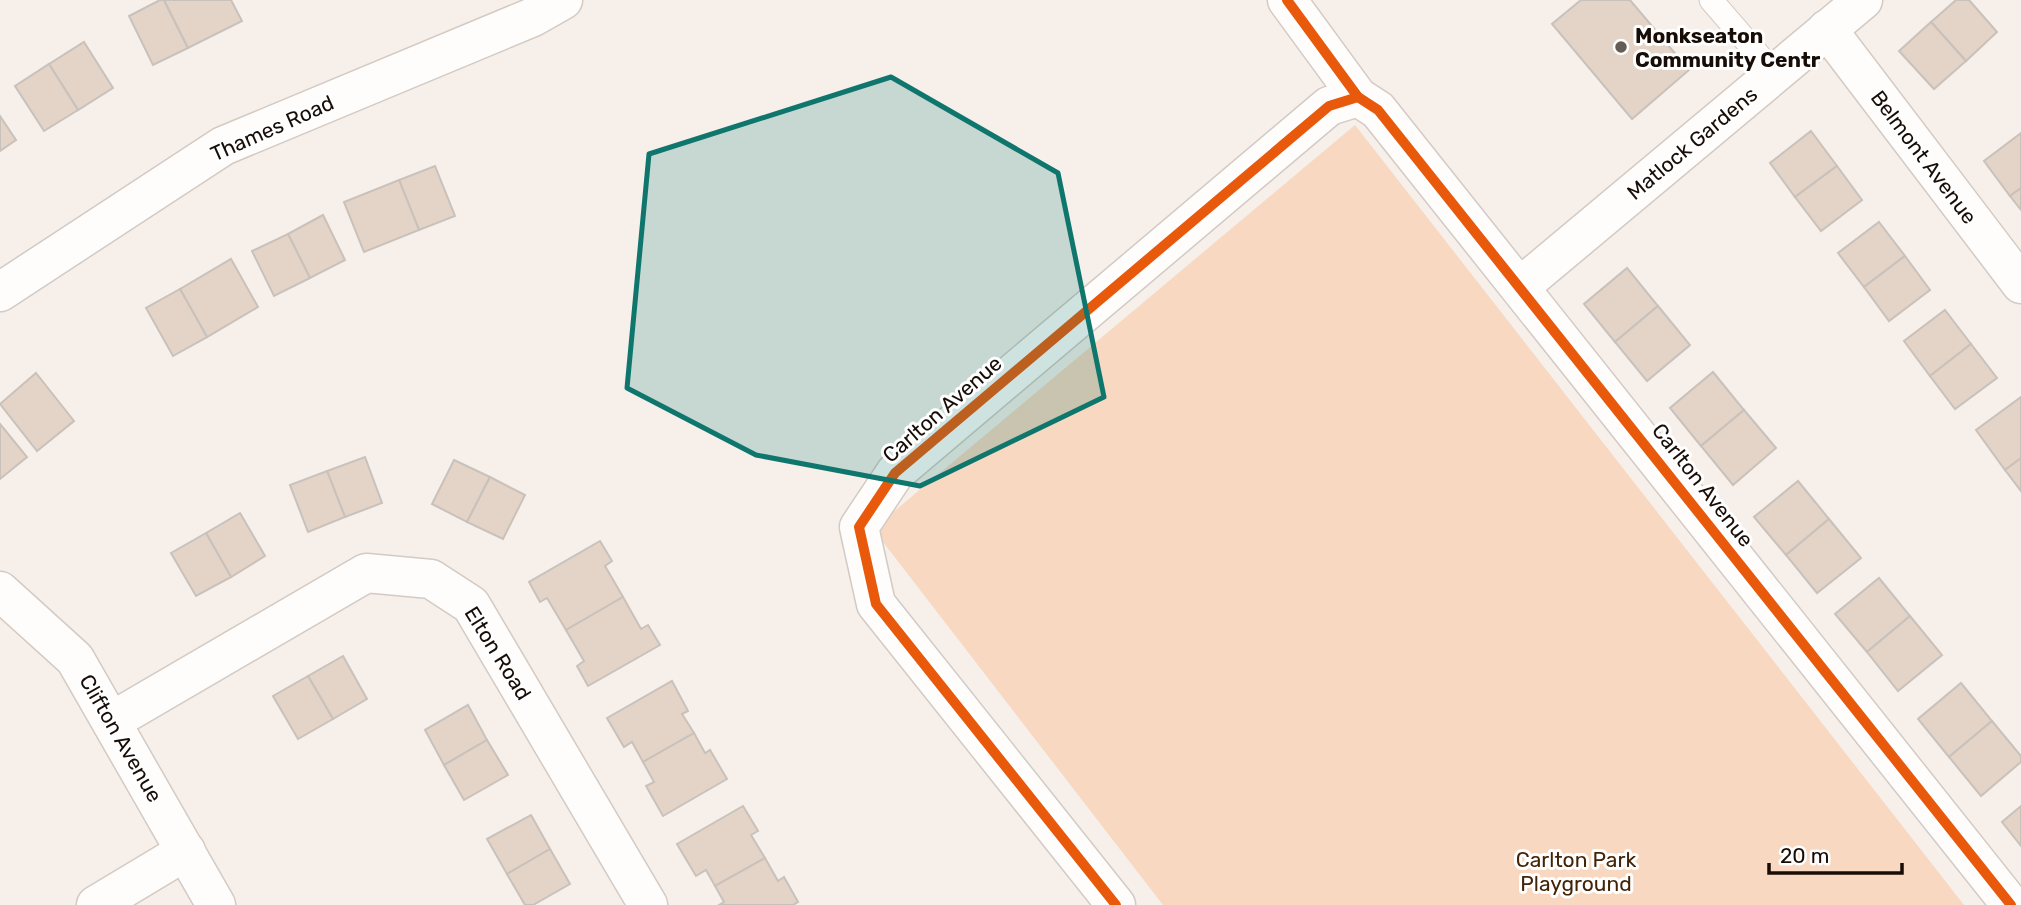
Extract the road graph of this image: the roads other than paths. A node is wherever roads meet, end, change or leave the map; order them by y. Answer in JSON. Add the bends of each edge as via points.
{"nodes":[{"id":1,"x":1287,"y":0,"type":"edge"},
{"id":2,"x":1711,"y":0,"type":"edge"},
{"id":3,"x":1863,"y":0,"type":"edge"},
{"id":4,"x":540,"y":6,"type":"edge"},
{"id":5,"x":1827,"y":29,"type":"junction"},
{"id":6,"x":1775,"y":74,"type":"junction"},
{"id":7,"x":1358,"y":97,"type":"junction"},
{"id":8,"x":2021,"y":284,"type":"edge"},
{"id":9,"x":1521,"y":286,"type":"junction"},
{"id":10,"x":0,"y":292,"type":"edge"},
{"id":11,"x":0,"y":591,"type":"edge"},
{"id":12,"x":112,"y":721,"type":"junction"},
{"id":13,"x":186,"y":851,"type":"junction"},
{"id":14,"x":96,"y":905,"type":"edge"},
{"id":15,"x":216,"y":905,"type":"edge"},
{"id":16,"x":648,"y":905,"type":"edge"},
{"id":17,"x":1116,"y":905,"type":"edge"},
{"id":18,"x":2011,"y":905,"type":"edge"}],
"edges":[{"from":1,"to":7,"type":"street","name":"Carlton Avenue"},
{"from":2,"to":6,"type":"lane"},
{"from":3,"to":5,"type":"street","name":"Matlock Gardens"},
{"from":4,"to":10,"type":"street","name":"Thames Road","via":[[223,146]]},
{"from":5,"to":6,"type":"street","name":"Matlock Gardens"},
{"from":5,"to":8,"type":"street","name":"Belmont Avenue"},
{"from":6,"to":9,"type":"street","name":"Matlock Gardens"},
{"from":7,"to":9,"type":"street","name":"Carlton Avenue","via":[[1378,110]]},
{"from":7,"to":17,"type":"street","name":"Carlton Avenue","via":[[1329,106],[895,473],[859,527],[876,604]]},
{"from":9,"to":18,"type":"street","name":"Carlton Avenue"},
{"from":11,"to":12,"type":"street","name":"Clifton Avenue","via":[[75,659]]},
{"from":12,"to":13,"type":"street","name":"Clifton Avenue"},
{"from":12,"to":16,"type":"street","name":"Elton Road","via":[[366,573],[431,579],[471,605]]},
{"from":13,"to":14,"type":"street"},
{"from":13,"to":15,"type":"street","name":"Clifton Avenue"}]}
